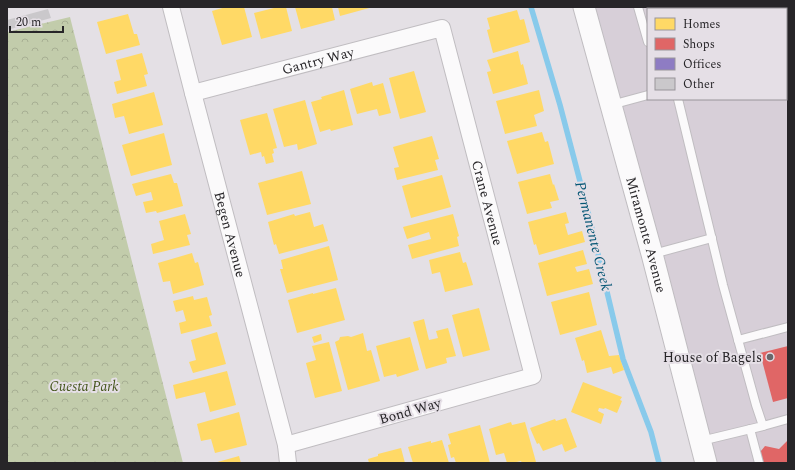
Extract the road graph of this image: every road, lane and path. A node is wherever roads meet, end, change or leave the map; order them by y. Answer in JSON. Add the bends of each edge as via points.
{"nodes":[{"id":1,"x":171,"y":7,"type":"edge"},
{"id":2,"x":585,"y":7,"type":"edge"},
{"id":3,"x":638,"y":7,"type":"edge"},
{"id":4,"x":442,"y":28,"type":"joint"},
{"id":5,"x":647,"y":38,"type":"edge"},
{"id":6,"x":193,"y":93,"type":"junction"},
{"id":7,"x":647,"y":95,"type":"edge"},
{"id":8,"x":678,"y":100,"type":"edge"},
{"id":9,"x":610,"y":105,"type":"junction"},
{"id":10,"x":712,"y":238,"type":"junction"},
{"id":11,"x":652,"y":254,"type":"junction"},
{"id":12,"x":788,"y":327,"type":"edge"},
{"id":13,"x":738,"y":340,"type":"junction"},
{"id":14,"x":533,"y":376,"type":"joint"},
{"id":15,"x":788,"y":419,"type":"edge"},
{"id":16,"x":763,"y":426,"type":"junction"},
{"id":17,"x":750,"y":429,"type":"junction"},
{"id":18,"x":700,"y":441,"type":"junction"},
{"id":19,"x":286,"y":445,"type":"junction"},
{"id":20,"x":288,"y":463,"type":"edge"},
{"id":21,"x":706,"y":463,"type":"edge"},
{"id":22,"x":759,"y":463,"type":"edge"}],
"edges":[{"from":1,"to":6,"type":"street","name":"Begen Avenue"},
{"from":2,"to":9,"type":"street","name":"Miramonte Avenue"},
{"from":3,"to":5,"type":"lane"},
{"from":4,"to":6,"type":"street","name":"Gantry Way"},
{"from":4,"to":14,"type":"street","name":"Crane Avenue"},
{"from":6,"to":19,"type":"street","name":"Begen Avenue"},
{"from":7,"to":9,"type":"lane"},
{"from":8,"to":10,"type":"lane"},
{"from":9,"to":11,"type":"street","name":"Miramonte Avenue"},
{"from":10,"to":11,"type":"lane"},
{"from":10,"to":13,"type":"lane"},
{"from":11,"to":18,"type":"street","name":"Miramonte Avenue"},
{"from":12,"to":13,"type":"lane"},
{"from":13,"to":16,"type":"lane"},
{"from":14,"to":19,"type":"street","name":"Bond Way"},
{"from":15,"to":16,"type":"lane"},
{"from":16,"to":17,"type":"lane"},
{"from":17,"to":18,"type":"lane"},
{"from":17,"to":22,"type":"lane"},
{"from":18,"to":21,"type":"street","name":"Miramonte Avenue"},
{"from":19,"to":20,"type":"street","name":"Begen Avenue"}]}
